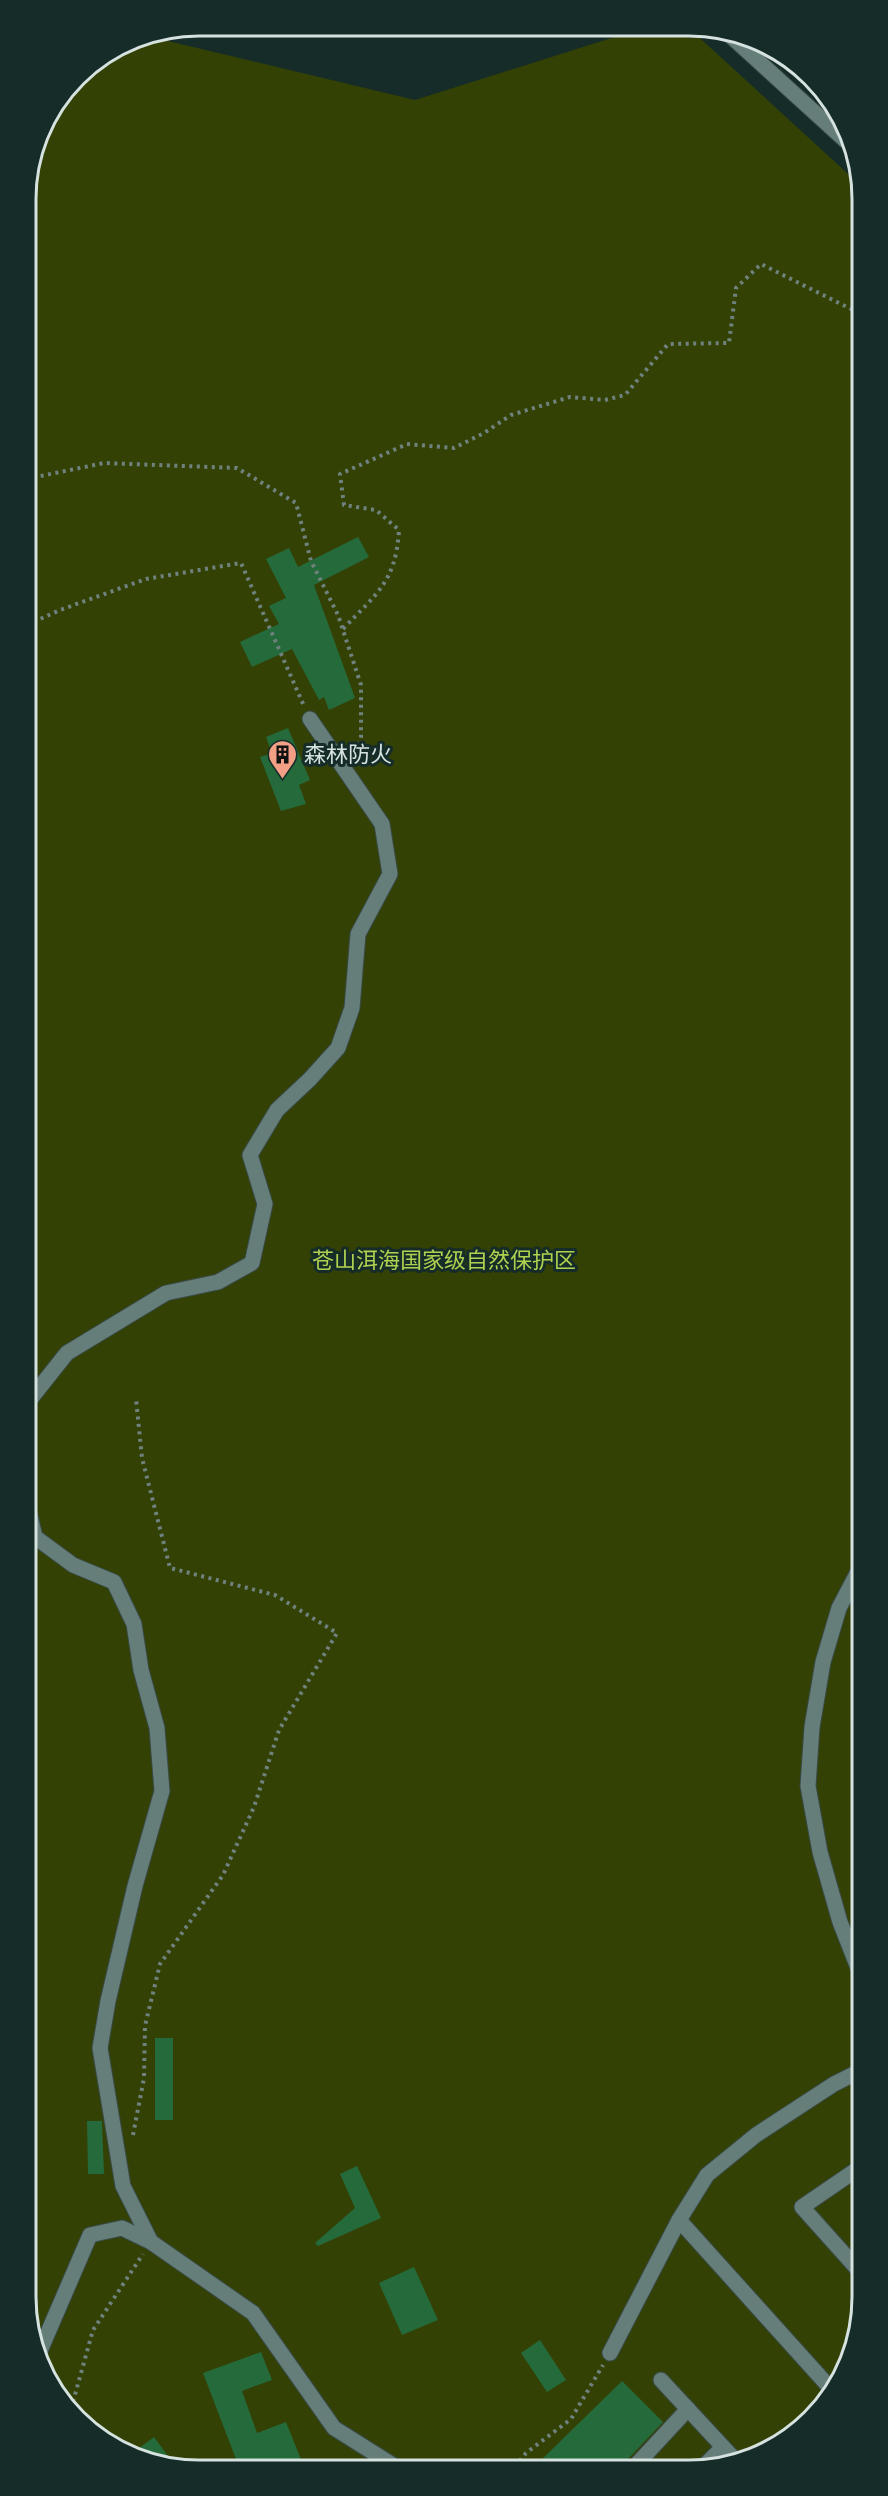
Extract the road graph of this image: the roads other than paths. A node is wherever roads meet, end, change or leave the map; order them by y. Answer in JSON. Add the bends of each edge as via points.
{"nodes":[{"id":1,"x":740,"y":45,"type":"edge"},
{"id":2,"x":838,"y":133,"type":"edge"},
{"id":3,"x":310,"y":719,"type":"road end"},
{"id":4,"x":36,"y":1392,"type":"edge"},
{"id":5,"x":36,"y":1537,"type":"edge"},
{"id":6,"x":852,"y":1583,"type":"edge"},
{"id":7,"x":852,"y":1953,"type":"edge"},
{"id":8,"x":852,"y":2075,"type":"edge"},
{"id":9,"x":852,"y":2173,"type":"edge"},
{"id":10,"x":679,"y":2220,"type":"junction"},
{"id":11,"x":152,"y":2242,"type":"junction"},
{"id":12,"x":852,"y":2263,"type":"edge"},
{"id":13,"x":43,"y":2343,"type":"edge"},
{"id":14,"x":610,"y":2353,"type":"road end"},
{"id":15,"x":661,"y":2380,"type":"dead end"},
{"id":16,"x":826,"y":2383,"type":"edge"},
{"id":17,"x":688,"y":2409,"type":"junction"},
{"id":18,"x":723,"y":2447,"type":"junction"},
{"id":19,"x":729,"y":2454,"type":"edge"},
{"id":20,"x":712,"y":2458,"type":"edge"},
{"id":21,"x":385,"y":2460,"type":"edge"},
{"id":22,"x":641,"y":2460,"type":"edge"}],
"edges":[{"from":1,"to":2,"type":"street"},
{"from":3,"to":4,"type":"street","via":[[382,824],[390,874],[358,934],[352,1008],[338,1048],[277,1110],[250,1155],[265,1204],[252,1263],[218,1282],[166,1293],[67,1353]]},
{"from":5,"to":11,"type":"street","via":[[73,1565],[114,1582],[134,1624],[141,1670],[157,1728],[162,1791],[135,1886],[100,2048],[123,2186]]},
{"from":6,"to":7,"type":"street","via":[[839,1608],[823,1662],[812,1727],[808,1786],[819,1852]]},
{"from":8,"to":10,"type":"street","via":[[756,2135],[706,2175]]},
{"from":9,"to":12,"type":"street","via":[[802,2208]]},
{"from":10,"to":14,"type":"street"},
{"from":10,"to":16,"type":"street"},
{"from":11,"to":13,"type":"street","via":[[122,2228],[90,2235]]},
{"from":11,"to":21,"type":"street","via":[[253,2313],[334,2428]]},
{"from":15,"to":17,"type":"street"},
{"from":17,"to":18,"type":"street"},
{"from":17,"to":22,"type":"street"},
{"from":18,"to":19,"type":"street"},
{"from":18,"to":20,"type":"street"}]}
